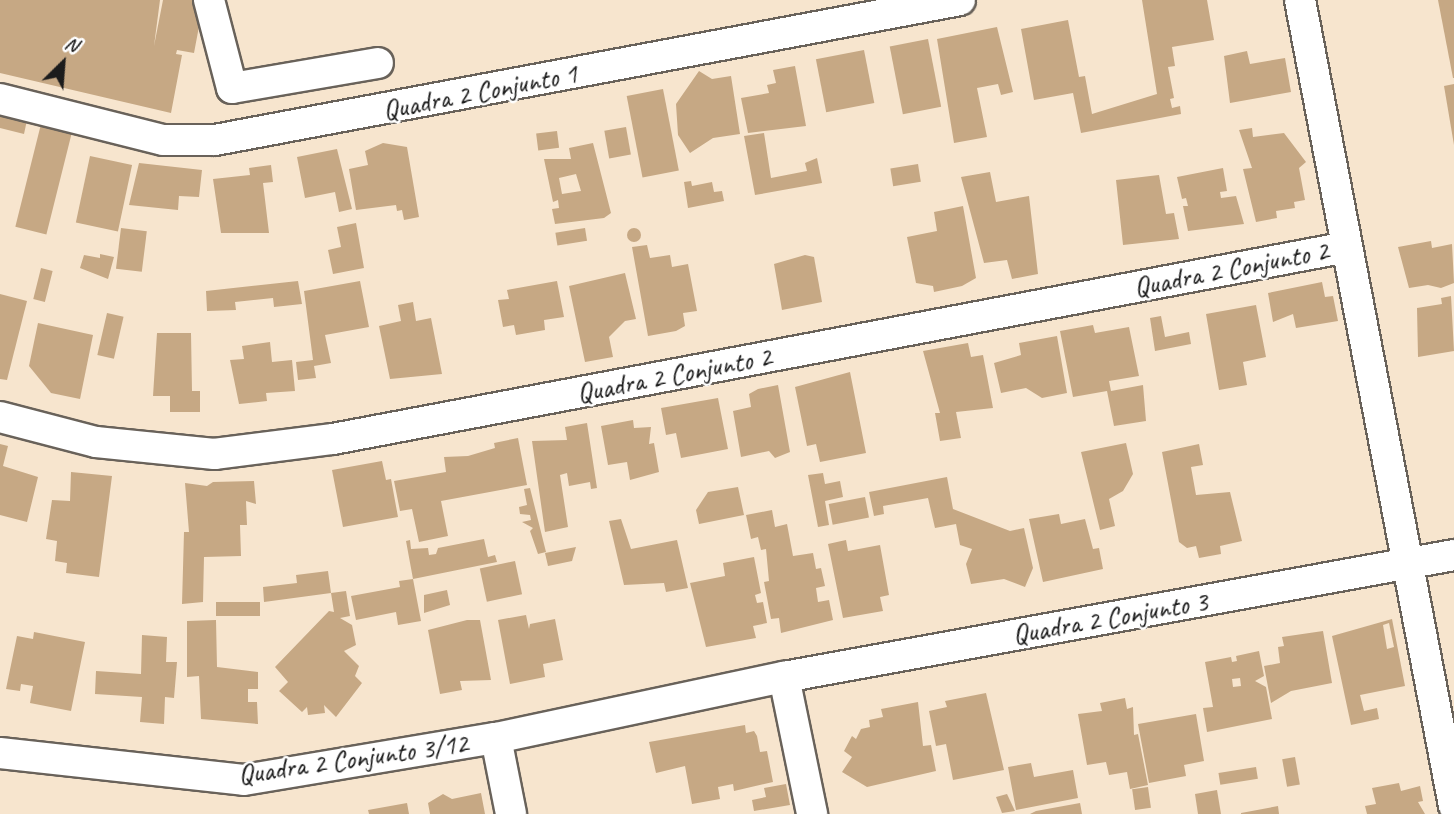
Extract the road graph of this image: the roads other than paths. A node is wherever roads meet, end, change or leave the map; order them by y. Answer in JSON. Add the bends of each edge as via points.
{"nodes":[{"id":1,"x":209,"y":0,"type":"edge"},
{"id":2,"x":960,"y":0,"type":"edge"},
{"id":3,"x":1300,"y":0,"type":"edge"},
{"id":4,"x":378,"y":63,"type":"dead end"},
{"id":5,"x":0,"y":99,"type":"edge"},
{"id":6,"x":1347,"y":247,"type":"junction"},
{"id":7,"x":0,"y":417,"type":"edge"},
{"id":8,"x":1454,"y":555,"type":"edge"},
{"id":9,"x":1408,"y":564,"type":"junction"},
{"id":10,"x":784,"y":677,"type":"junction"},
{"id":11,"x":496,"y":738,"type":"junction"},
{"id":12,"x":0,"y":753,"type":"edge"},
{"id":13,"x":1454,"y":806,"type":"edge"},
{"id":14,"x":511,"y":814,"type":"edge"},
{"id":15,"x":812,"y":814,"type":"edge"}],
"edges":[{"from":1,"to":4,"type":"street","via":[[232,88]]},
{"from":2,"to":5,"type":"street","name":"Quadra 2 Conjunto 1","via":[[215,141],[163,140]]},
{"from":3,"to":6,"type":"street"},
{"from":6,"to":7,"type":"street","name":"Quadra 2 Conjunto 2","via":[[333,439],[214,454],[96,442]]},
{"from":6,"to":9,"type":"street"},
{"from":8,"to":9,"type":"street","name":"Quadra 2 Conjunto 3"},
{"from":9,"to":10,"type":"street","name":"Quadra 2 Conjunto 3"},
{"from":9,"to":13,"type":"street"},
{"from":10,"to":11,"type":"street","name":"Quadra 2 Conjunto 3"},
{"from":10,"to":15,"type":"street"},
{"from":11,"to":12,"type":"street","name":"Quadra 2 Conjunto 3/12","via":[[244,780]]},
{"from":11,"to":14,"type":"street"}]}
